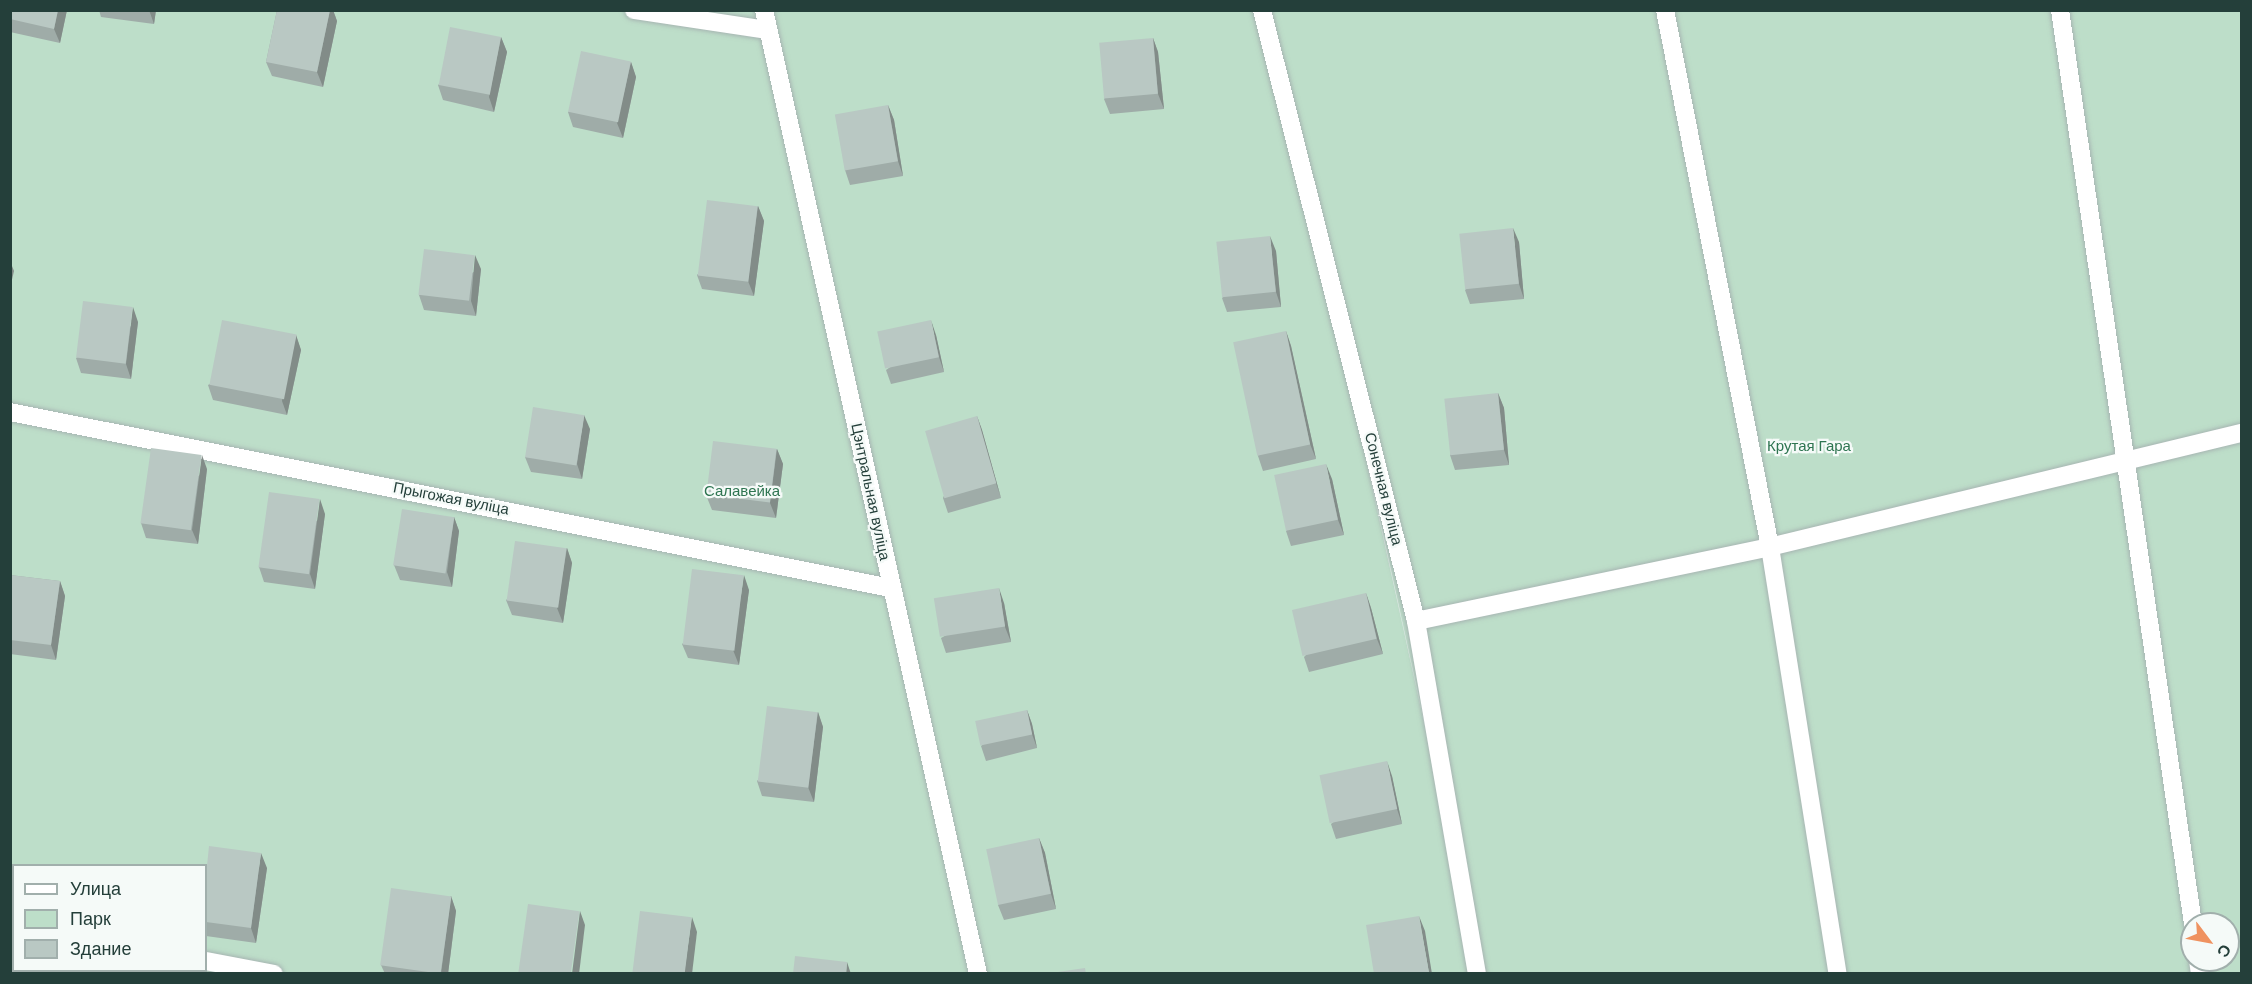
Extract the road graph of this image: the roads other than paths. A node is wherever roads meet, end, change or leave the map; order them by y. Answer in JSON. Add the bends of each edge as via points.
{"nodes":[{"id":1,"x":634,"y":10,"type":"edge"},
{"id":2,"x":764,"y":10,"type":"edge"},
{"id":3,"x":1262,"y":10,"type":"edge"},
{"id":4,"x":1665,"y":10,"type":"edge"},
{"id":5,"x":2060,"y":10,"type":"edge"},
{"id":6,"x":768,"y":30,"type":"junction"},
{"id":7,"x":10,"y":412,"type":"edge"},
{"id":8,"x":2241,"y":433,"type":"edge"},
{"id":9,"x":2124,"y":462,"type":"junction"},
{"id":10,"x":1770,"y":547,"type":"junction"},
{"id":11,"x":891,"y":588,"type":"junction"},
{"id":12,"x":1416,"y":621,"type":"junction"},
{"id":13,"x":2191,"y":912,"type":"edge"},
{"id":14,"x":207,"y":961,"type":"edge"},
{"id":15,"x":274,"y":974,"type":"edge"},
{"id":16,"x":978,"y":974,"type":"edge"},
{"id":17,"x":1477,"y":974,"type":"edge"},
{"id":18,"x":1838,"y":974,"type":"edge"}],
"edges":[{"from":1,"to":6,"type":"street"},
{"from":2,"to":6,"type":"street","name":"Цэнтральная вуліца"},
{"from":3,"to":12,"type":"street","name":"Сонечная вуліца"},
{"from":4,"to":10,"type":"street"},
{"from":5,"to":9,"type":"street"},
{"from":6,"to":11,"type":"street","name":"Цэнтральная вуліца"},
{"from":7,"to":11,"type":"street","name":"Прыгожая вуліца"},
{"from":8,"to":9,"type":"street"},
{"from":9,"to":10,"type":"street"},
{"from":9,"to":13,"type":"street"},
{"from":10,"to":12,"type":"street"},
{"from":10,"to":18,"type":"street"},
{"from":11,"to":16,"type":"street","name":"Цэнтральная вуліца"},
{"from":12,"to":17,"type":"street","name":"Сонечная вуліца"},
{"from":14,"to":15,"type":"street"}]}
